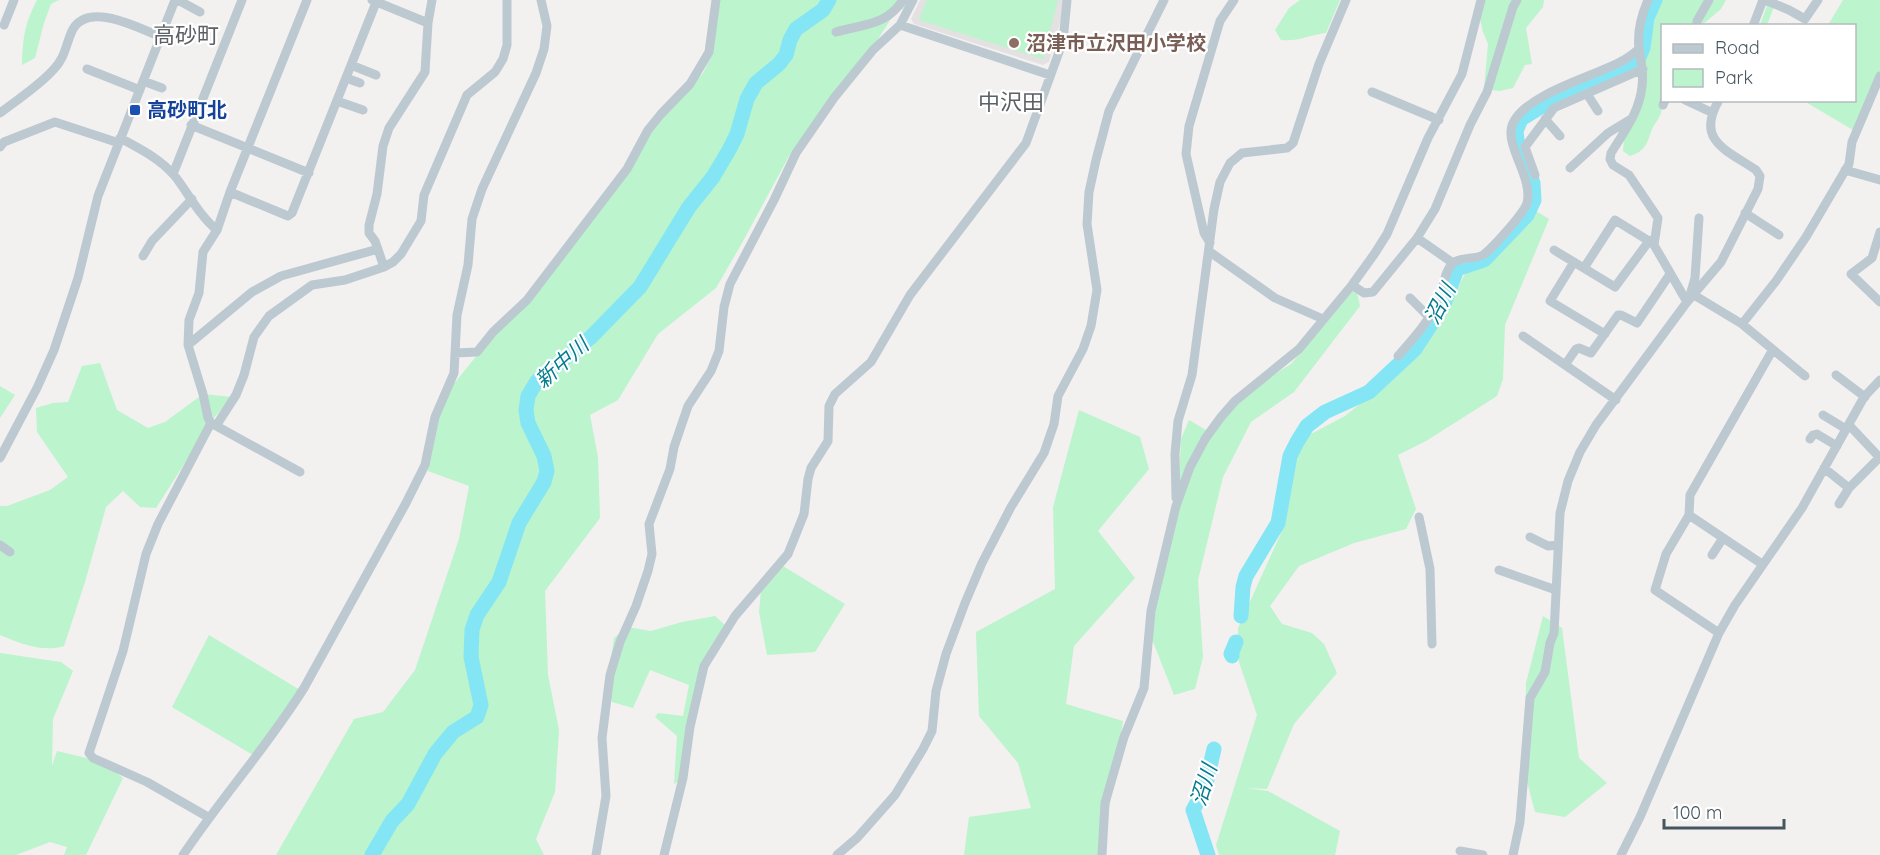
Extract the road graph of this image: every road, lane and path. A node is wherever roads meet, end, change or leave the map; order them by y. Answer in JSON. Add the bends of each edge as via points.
{"nodes":[{"id":1,"x":14,"y":0,"type":"edge"},
{"id":2,"x":177,"y":0,"type":"edge"},
{"id":3,"x":242,"y":0,"type":"edge"},
{"id":4,"x":307,"y":0,"type":"edge"},
{"id":5,"x":432,"y":0,"type":"edge"},
{"id":6,"x":507,"y":0,"type":"edge"},
{"id":7,"x":542,"y":0,"type":"edge"},
{"id":8,"x":716,"y":0,"type":"edge"},
{"id":9,"x":903,"y":0,"type":"edge"},
{"id":10,"x":914,"y":0,"type":"edge"},
{"id":11,"x":1068,"y":0,"type":"edge"},
{"id":12,"x":1164,"y":0,"type":"edge"},
{"id":13,"x":1234,"y":0,"type":"edge"},
{"id":14,"x":1346,"y":0,"type":"edge"},
{"id":15,"x":1480,"y":0,"type":"edge"},
{"id":16,"x":1517,"y":0,"type":"edge"},
{"id":17,"x":1648,"y":0,"type":"edge"},
{"id":18,"x":1709,"y":0,"type":"edge"},
{"id":19,"x":1764,"y":0,"type":"edge"},
{"id":20,"x":1818,"y":0,"type":"edge"},
{"id":21,"x":374,"y":1,"type":"edge"},
{"id":22,"x":200,"y":12,"type":"dead end"},
{"id":23,"x":428,"y":23,"type":"junction"},
{"id":24,"x":1697,"y":24,"type":"edge"},
{"id":25,"x":1754,"y":24,"type":"edge"},
{"id":26,"x":4,"y":25,"type":"dead end"},
{"id":27,"x":900,"y":25,"type":"junction"},
{"id":28,"x":836,"y":32,"type":"dead end"},
{"id":29,"x":161,"y":37,"type":"junction"},
{"id":30,"x":1639,"y":49,"type":"junction"},
{"id":31,"x":351,"y":65,"type":"junction"},
{"id":32,"x":1642,"y":65,"type":"junction"},
{"id":33,"x":87,"y":69,"type":"dead end"},
{"id":34,"x":376,"y":75,"type":"dead end"},
{"id":35,"x":1050,"y":75,"type":"junction"},
{"id":36,"x":1880,"y":75,"type":"edge"},
{"id":37,"x":346,"y":78,"type":"junction"},
{"id":38,"x":360,"y":83,"type":"dead end"},
{"id":39,"x":142,"y":86,"type":"junction"},
{"id":40,"x":162,"y":88,"type":"dead end"},
{"id":41,"x":1372,"y":92,"type":"dead end"},
{"id":42,"x":1587,"y":94,"type":"junction"},
{"id":43,"x":337,"y":101,"type":"junction"},
{"id":44,"x":1688,"y":102,"type":"edge"},
{"id":45,"x":1718,"y":102,"type":"edge"},
{"id":46,"x":363,"y":110,"type":"dead end"},
{"id":47,"x":1598,"y":111,"type":"dead end"},
{"id":48,"x":0,"y":113,"type":"edge"},
{"id":49,"x":1713,"y":113,"type":"junction"},
{"id":50,"x":1634,"y":118,"type":"junction"},
{"id":51,"x":1545,"y":119,"type":"junction"},
{"id":52,"x":1439,"y":120,"type":"junction"},
{"id":53,"x":191,"y":125,"type":"junction"},
{"id":54,"x":1560,"y":136,"type":"dead end"},
{"id":55,"x":119,"y":141,"type":"junction"},
{"id":56,"x":0,"y":147,"type":"edge"},
{"id":57,"x":248,"y":150,"type":"junction"},
{"id":58,"x":1570,"y":168,"type":"dead end"},
{"id":59,"x":1845,"y":170,"type":"junction"},
{"id":60,"x":309,"y":173,"type":"junction"},
{"id":61,"x":173,"y":174,"type":"junction"},
{"id":62,"x":1534,"y":175,"type":"dead end"},
{"id":63,"x":1880,"y":180,"type":"edge"},
{"id":64,"x":230,"y":192,"type":"junction"},
{"id":65,"x":192,"y":199,"type":"junction"},
{"id":66,"x":1745,"y":213,"type":"junction"},
{"id":67,"x":1699,"y":218,"type":"dead end"},
{"id":68,"x":217,"y":230,"type":"junction"},
{"id":69,"x":1880,"y":232,"type":"edge"},
{"id":70,"x":1779,"y":235,"type":"dead end"},
{"id":71,"x":1417,"y":238,"type":"junction"},
{"id":72,"x":1652,"y":240,"type":"junction"},
{"id":73,"x":1210,"y":248,"type":"junction"},
{"id":74,"x":378,"y":249,"type":"junction"},
{"id":75,"x":1554,"y":250,"type":"dead end"},
{"id":76,"x":143,"y":256,"type":"dead end"},
{"id":77,"x":1574,"y":262,"type":"junction"},
{"id":78,"x":1453,"y":263,"type":"junction"},
{"id":79,"x":384,"y":267,"type":"junction"},
{"id":80,"x":1584,"y":268,"type":"junction"},
{"id":81,"x":1670,"y":274,"type":"junction"},
{"id":82,"x":1352,"y":285,"type":"junction"},
{"id":83,"x":1410,"y":298,"type":"dead end"},
{"id":84,"x":1690,"y":300,"type":"junction"},
{"id":85,"x":1880,"y":302,"type":"edge"},
{"id":86,"x":1428,"y":317,"type":"junction"},
{"id":87,"x":1323,"y":319,"type":"junction"},
{"id":88,"x":1742,"y":324,"type":"junction"},
{"id":89,"x":1605,"y":334,"type":"junction"},
{"id":90,"x":1523,"y":336,"type":"dead end"},
{"id":91,"x":188,"y":345,"type":"junction"},
{"id":92,"x":1772,"y":351,"type":"junction"},
{"id":93,"x":455,"y":353,"type":"junction"},
{"id":94,"x":1398,"y":356,"type":"dead end"},
{"id":95,"x":1565,"y":365,"type":"junction"},
{"id":96,"x":1836,"y":375,"type":"dead end"},
{"id":97,"x":1805,"y":376,"type":"dead end"},
{"id":98,"x":1879,"y":384,"type":"edge"},
{"id":99,"x":1865,"y":397,"type":"junction"},
{"id":100,"x":1616,"y":400,"type":"junction"},
{"id":101,"x":1823,"y":415,"type":"dead end"},
{"id":102,"x":214,"y":425,"type":"junction"},
{"id":103,"x":1847,"y":427,"type":"junction"},
{"id":104,"x":1810,"y":439,"type":"dead end"},
{"id":105,"x":1836,"y":446,"type":"junction"},
{"id":106,"x":0,"y":458,"type":"edge"},
{"id":107,"x":1880,"y":458,"type":"edge"},
{"id":108,"x":1824,"y":468,"type":"junction"},
{"id":109,"x":300,"y":472,"type":"dead end"},
{"id":110,"x":1849,"y":488,"type":"junction"},
{"id":111,"x":1839,"y":504,"type":"dead end"},
{"id":112,"x":1176,"y":506,"type":"junction"},
{"id":113,"x":1689,"y":515,"type":"junction"},
{"id":114,"x":1419,"y":517,"type":"dead end"},
{"id":115,"x":1530,"y":537,"type":"dead end"},
{"id":116,"x":1723,"y":538,"type":"junction"},
{"id":117,"x":0,"y":545,"type":"edge"},
{"id":118,"x":1558,"y":545,"type":"junction"},
{"id":119,"x":10,"y":552,"type":"dead end"},
{"id":120,"x":1712,"y":555,"type":"dead end"},
{"id":121,"x":1762,"y":564,"type":"junction"},
{"id":122,"x":1499,"y":570,"type":"dead end"},
{"id":123,"x":1740,"y":577,"type":"dead end"},
{"id":124,"x":1750,"y":582,"type":"junction"},
{"id":125,"x":1556,"y":590,"type":"junction"},
{"id":126,"x":1730,"y":590,"type":"dead end"},
{"id":127,"x":1741,"y":596,"type":"junction"},
{"id":128,"x":1723,"y":602,"type":"dead end"},
{"id":129,"x":1733,"y":608,"type":"junction"},
{"id":130,"x":1719,"y":633,"type":"junction"},
{"id":131,"x":1432,"y":645,"type":"dead end"},
{"id":132,"x":208,"y":817,"type":"junction"},
{"id":133,"x":1460,"y":851,"type":"dead end"},
{"id":134,"x":183,"y":855,"type":"edge"},
{"id":135,"x":597,"y":855,"type":"edge"},
{"id":136,"x":664,"y":855,"type":"edge"},
{"id":137,"x":837,"y":855,"type":"edge"},
{"id":138,"x":1102,"y":855,"type":"edge"},
{"id":139,"x":1483,"y":855,"type":"edge"},
{"id":140,"x":1513,"y":855,"type":"edge"},
{"id":141,"x":1621,"y":855,"type":"edge"}],
"edges":[{"from":1,"to":26,"type":"street"},
{"from":2,"to":22,"type":"street"},
{"from":2,"to":29,"type":"street"},
{"from":3,"to":53,"type":"street"},
{"from":4,"to":57,"type":"street"},
{"from":5,"to":23,"type":"street"},
{"from":6,"to":79,"type":"street","via":[[507,45],[503,59],[495,72],[467,95],[424,195],[421,221],[401,254]]},
{"from":7,"to":93,"type":"street","via":[[547,26],[544,49],[472,219]]},
{"from":8,"to":93,"type":"street","via":[[709,52],[690,84],[660,114],[627,169],[527,300],[477,352]]},
{"from":9,"to":28,"type":"street","via":[[896,11],[877,23]]},
{"from":10,"to":27,"type":"street"},
{"from":11,"to":35,"type":"street","via":[[1063,42]]},
{"from":12,"to":137,"type":"street","via":[[1109,111],[1096,160],[1088,224],[1097,290],[1091,326],[1058,396],[1044,453],[982,563],[965,603],[946,654],[936,692],[932,731],[923,749],[895,795]]},
{"from":13,"to":73,"type":"street","via":[[1220,21],[1189,126],[1186,154]]},
{"from":14,"to":73,"type":"street","via":[[1319,64],[1293,143],[1287,148],[1242,153],[1230,163],[1220,182]]},
{"from":15,"to":52,"type":"street","via":[[1462,74]]},
{"from":16,"to":71,"type":"street","via":[[1487,92],[1435,209]]},
{"from":17,"to":30,"type":"street","via":[[1640,24]]},
{"from":18,"to":24,"type":"street"},
{"from":19,"to":20,"type":"street","via":[[1805,19]]},
{"from":19,"to":25,"type":"street"},
{"from":21,"to":23,"type":"street"},
{"from":21,"to":31,"type":"street"},
{"from":23,"to":74,"type":"street","via":[[425,72],[389,128],[383,146],[369,225]]},
{"from":27,"to":35,"type":"street"},
{"from":27,"to":135,"type":"street","via":[[873,50],[834,98],[796,153],[730,284],[719,351],[688,406],[674,447],[649,524],[652,554],[648,571],[610,675],[602,738],[606,796]]},
{"from":29,"to":39,"type":"street"},
{"from":29,"to":48,"type":"street","via":[[107,17],[86,18],[76,26],[54,69]]},
{"from":30,"to":32,"type":"street"},
{"from":30,"to":78,"type":"street","via":[[1621,62],[1567,84],[1523,110],[1513,121],[1512,140],[1528,184],[1527,204],[1519,218],[1482,256]]},
{"from":31,"to":34,"type":"street"},
{"from":31,"to":37,"type":"street"},
{"from":32,"to":42,"type":"street"},
{"from":32,"to":50,"type":"street","via":[[1642,88]]},
{"from":33,"to":39,"type":"street"},
{"from":35,"to":136,"type":"street","via":[[1026,143],[910,296],[871,362],[835,394],[829,406],[828,441],[811,468],[804,514],[788,554],[735,616],[704,666]]},
{"from":36,"to":59,"type":"street","via":[[1852,142]]},
{"from":37,"to":38,"type":"street"},
{"from":37,"to":43,"type":"street"},
{"from":39,"to":40,"type":"street"},
{"from":39,"to":55,"type":"street"},
{"from":41,"to":52,"type":"street"},
{"from":42,"to":47,"type":"street"},
{"from":42,"to":51,"type":"street","via":[[1554,108]]},
{"from":43,"to":46,"type":"street"},
{"from":43,"to":60,"type":"street"},
{"from":44,"to":49,"type":"street"},
{"from":45,"to":49,"type":"street"},
{"from":49,"to":66,"type":"street","via":[[1713,140],[1760,176],[1758,189]]},
{"from":50,"to":58,"type":"street","via":[[1608,133]]},
{"from":50,"to":72,"type":"street","via":[[1610,159],[1629,175],[1658,218]]},
{"from":51,"to":54,"type":"street"},
{"from":51,"to":62,"type":"street","via":[[1524,147]]},
{"from":52,"to":82,"type":"street","via":[[1387,234]]},
{"from":53,"to":57,"type":"street"},
{"from":53,"to":61,"type":"street"},
{"from":55,"to":56,"type":"street","via":[[55,122]]},
{"from":55,"to":61,"type":"street","via":[[153,156]]},
{"from":55,"to":106,"type":"street","via":[[98,196],[78,278],[54,350]]},
{"from":57,"to":60,"type":"street"},
{"from":57,"to":64,"type":"street"},
{"from":59,"to":63,"type":"street"},
{"from":59,"to":88,"type":"street","via":[[1806,237]]},
{"from":60,"to":64,"type":"street","via":[[288,216]]},
{"from":61,"to":65,"type":"street"},
{"from":64,"to":68,"type":"street"},
{"from":65,"to":68,"type":"street"},
{"from":65,"to":76,"type":"street"},
{"from":66,"to":70,"type":"street"},
{"from":66,"to":84,"type":"street","via":[[1721,262]]},
{"from":67,"to":84,"type":"street"},
{"from":68,"to":91,"type":"street","via":[[203,252]]},
{"from":69,"to":85,"type":"street","via":[[1872,258],[1851,274]]},
{"from":71,"to":78,"type":"street"},
{"from":71,"to":82,"type":"street","via":[[1373,292]]},
{"from":72,"to":80,"type":"street","via":[[1615,287]]},
{"from":72,"to":80,"type":"street","via":[[1614,220]]},
{"from":72,"to":81,"type":"street"},
{"from":73,"to":87,"type":"street","via":[[1275,298]]},
{"from":73,"to":112,"type":"street","via":[[1192,375],[1178,421]]},
{"from":74,"to":79,"type":"street"},
{"from":74,"to":91,"type":"street","via":[[281,276],[252,292]]},
{"from":75,"to":77,"type":"street"},
{"from":77,"to":80,"type":"street"},
{"from":77,"to":89,"type":"street","via":[[1550,301]]},
{"from":78,"to":86,"type":"street"},
{"from":79,"to":102,"type":"street","via":[[312,285],[269,316],[254,337],[236,395]]},
{"from":81,"to":84,"type":"street"},
{"from":81,"to":89,"type":"street","via":[[1637,323],[1618,315]]},
{"from":82,"to":87,"type":"street"},
{"from":83,"to":86,"type":"street"},
{"from":84,"to":88,"type":"street"},
{"from":84,"to":100,"type":"street"},
{"from":86,"to":94,"type":"street"},
{"from":87,"to":112,"type":"street","via":[[1299,349],[1221,417],[1190,467]]},
{"from":88,"to":92,"type":"street"},
{"from":89,"to":95,"type":"street","via":[[1591,353],[1579,348]]},
{"from":90,"to":95,"type":"street"},
{"from":91,"to":102,"type":"street","via":[[208,418]]},
{"from":92,"to":97,"type":"street"},
{"from":92,"to":113,"type":"street","via":[[1690,495]]},
{"from":93,"to":132,"type":"street","via":[[454,373],[435,417],[425,465],[406,503],[304,688]]},
{"from":95,"to":100,"type":"street"},
{"from":96,"to":99,"type":"street"},
{"from":98,"to":99,"type":"street"},
{"from":99,"to":103,"type":"street"},
{"from":100,"to":118,"type":"street","via":[[1580,452],[1568,481]]},
{"from":101,"to":103,"type":"street"},
{"from":102,"to":109,"type":"street"},
{"from":102,"to":132,"type":"street","via":[[158,524],[146,554],[123,651],[89,753]]},
{"from":103,"to":105,"type":"street"},
{"from":103,"to":107,"type":"street"},
{"from":104,"to":105,"type":"street","via":[[1817,434]]},
{"from":105,"to":108,"type":"street"},
{"from":107,"to":110,"type":"street"},
{"from":108,"to":110,"type":"street"},
{"from":108,"to":121,"type":"street"},
{"from":110,"to":111,"type":"street"},
{"from":112,"to":138,"type":"street","via":[[1151,611],[1144,688],[1124,737],[1105,803]]},
{"from":113,"to":116,"type":"street"},
{"from":113,"to":130,"type":"street","via":[[1666,554],[1655,590]]},
{"from":114,"to":131,"type":"street","via":[[1430,568]]},
{"from":115,"to":118,"type":"street","via":[[1548,546]]},
{"from":116,"to":120,"type":"street"},
{"from":116,"to":121,"type":"street"},
{"from":117,"to":119,"type":"street"},
{"from":118,"to":125,"type":"street"},
{"from":121,"to":124,"type":"street"},
{"from":122,"to":125,"type":"street"},
{"from":123,"to":124,"type":"street"},
{"from":124,"to":127,"type":"street"},
{"from":125,"to":140,"type":"street","via":[[1554,633],[1545,672],[1530,698],[1520,822]]},
{"from":126,"to":127,"type":"street"},
{"from":127,"to":129,"type":"street"},
{"from":128,"to":129,"type":"street"},
{"from":129,"to":130,"type":"street"},
{"from":130,"to":141,"type":"street"},
{"from":132,"to":134,"type":"street"},
{"from":133,"to":139,"type":"street"}]}
